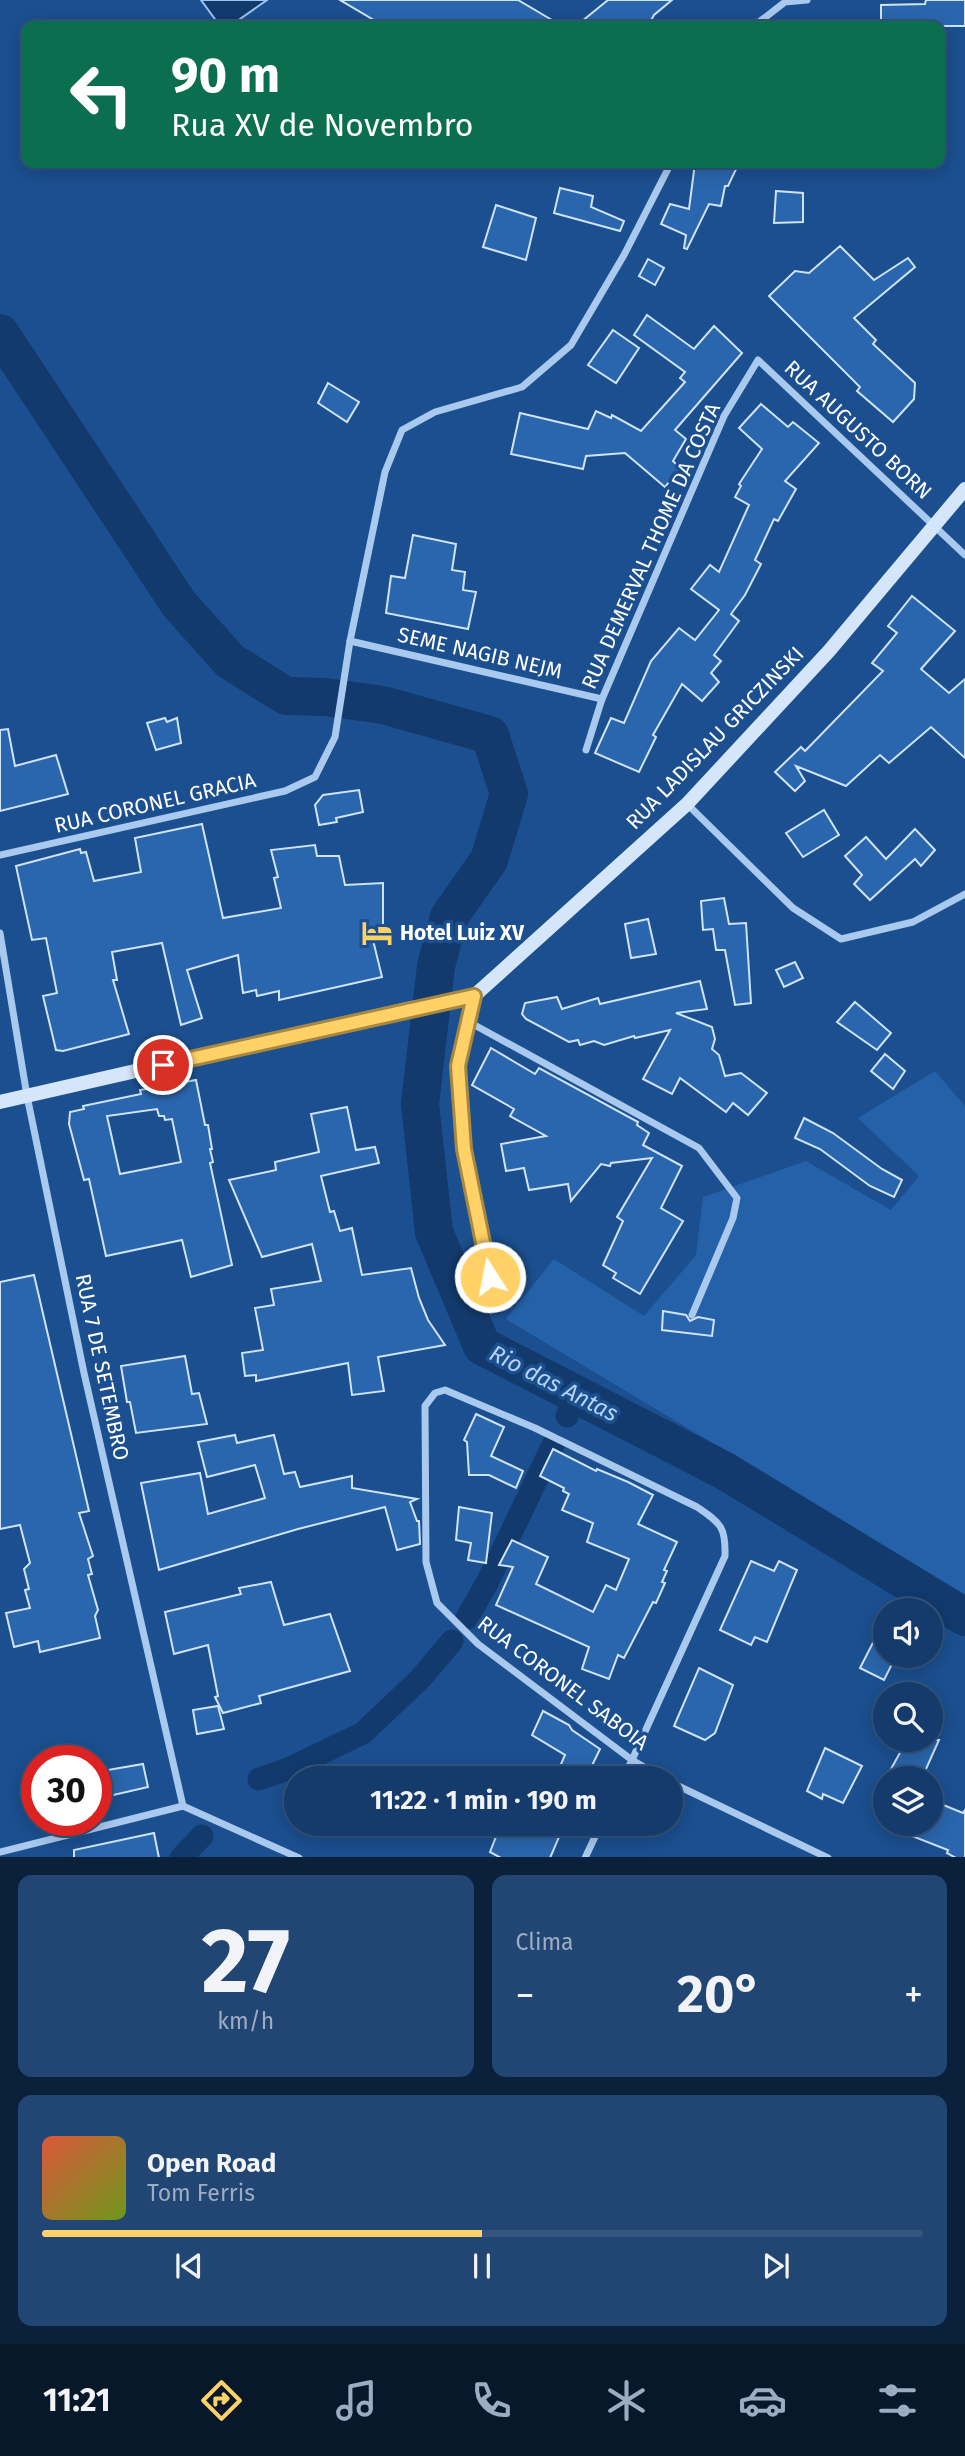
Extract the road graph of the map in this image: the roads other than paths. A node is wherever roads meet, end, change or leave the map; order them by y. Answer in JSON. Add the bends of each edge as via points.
{"nodes":[{"id":1,"x":807,"y":0,"type":"edge"},
{"id":2,"x":785,"y":1,"type":"edge"},
{"id":3,"x":760,"y":21,"type":"edge"},
{"id":4,"x":668,"y":168,"type":"edge"},
{"id":5,"x":758,"y":360,"type":"joint"},
{"id":6,"x":965,"y":489,"type":"edge"},
{"id":7,"x":934,"y":525,"type":"junction"},
{"id":8,"x":965,"y":555,"type":"edge"},
{"id":9,"x":350,"y":641,"type":"junction"},
{"id":10,"x":602,"y":699,"type":"junction"},
{"id":11,"x":586,"y":750,"type":"dead end"},
{"id":12,"x":687,"y":804,"type":"junction"},
{"id":13,"x":0,"y":855,"type":"edge"},
{"id":14,"x":965,"y":894,"type":"edge"},
{"id":15,"x":0,"y":933,"type":"edge"},
{"id":16,"x":474,"y":996,"type":"junction"},
{"id":17,"x":469,"y":1022,"type":"junction"},
{"id":18,"x":27,"y":1096,"type":"junction"},
{"id":19,"x":0,"y":1102,"type":"edge"},
{"id":20,"x":490,"y":1277,"type":"dead end"},
{"id":21,"x":692,"y":1315,"type":"dead end"},
{"id":22,"x":632,"y":1760,"type":"junction"},
{"id":23,"x":629,"y":1766,"type":"edge"},
{"id":24,"x":642,"y":1766,"type":"edge"},
{"id":25,"x":683,"y":1788,"type":"edge"},
{"id":26,"x":183,"y":1805,"type":"junction"},
{"id":27,"x":595,"y":1836,"type":"edge"},
{"id":28,"x":0,"y":1852,"type":"edge"},
{"id":29,"x":299,"y":1857,"type":"edge"},
{"id":30,"x":585,"y":1857,"type":"edge"},
{"id":31,"x":828,"y":1857,"type":"edge"}],
"edges":[{"from":1,"to":2,"type":"street"},
{"from":2,"to":3,"type":"street"},
{"from":4,"to":9,"type":"street","via":[[571,345],[522,387],[435,412],[402,430],[385,472]]},
{"from":5,"to":7,"type":"street","name":"RUA AUGUSTO BORN"},
{"from":5,"to":10,"type":"street","name":"RUA DEMERVAL THOME DA COSTA","via":[[724,416]]},
{"from":6,"to":7,"type":"main road","name":"RUA LADISLAU GRICZINSKI"},
{"from":7,"to":8,"type":"street","name":"RUA AUGUSTO BORN"},
{"from":7,"to":12,"type":"main road","name":"RUA LADISLAU GRICZINSKI","via":[[829,651]]},
{"from":9,"to":10,"type":"street","name":"SEME NAGIB NEJM"},
{"from":9,"to":13,"type":"street","name":"RUA CORONEL GRACIA","via":[[335,737],[315,776],[285,791]]},
{"from":10,"to":11,"type":"street","name":"RUA DEMERVAL THOME DA COSTA"},
{"from":12,"to":14,"type":"street","via":[[793,908],[841,939],[914,922]]},
{"from":12,"to":16,"type":"main road","name":"RUA LADISLAU GRICZINSKI"},
{"from":15,"to":18,"type":"street","name":"RUA 7 DE SETEMBRO"},
{"from":16,"to":17,"type":"street"},
{"from":16,"to":18,"type":"main road"},
{"from":17,"to":20,"type":"street","via":[[458,1066],[464,1149]]},
{"from":17,"to":21,"type":"street","via":[[699,1148],[737,1198]]},
{"from":18,"to":19,"type":"main road"},
{"from":18,"to":26,"type":"street","name":"RUA 7 DE SETEMBRO","via":[[87,1387]]},
{"from":22,"to":22,"type":"street","name":"RUA CORONEL SABOIA","via":[[478,1644],[437,1603],[426,1562],[425,1406],[435,1393],[445,1390],[535,1428],[697,1507],[717,1521],[726,1536],[725,1556]]},
{"from":22,"to":23,"type":"street"},
{"from":22,"to":24,"type":"street","name":"RUA CORONEL SABOIA"},
{"from":25,"to":31,"type":"street"},
{"from":26,"to":28,"type":"street"},
{"from":26,"to":29,"type":"street"},
{"from":27,"to":30,"type":"street"}]}
